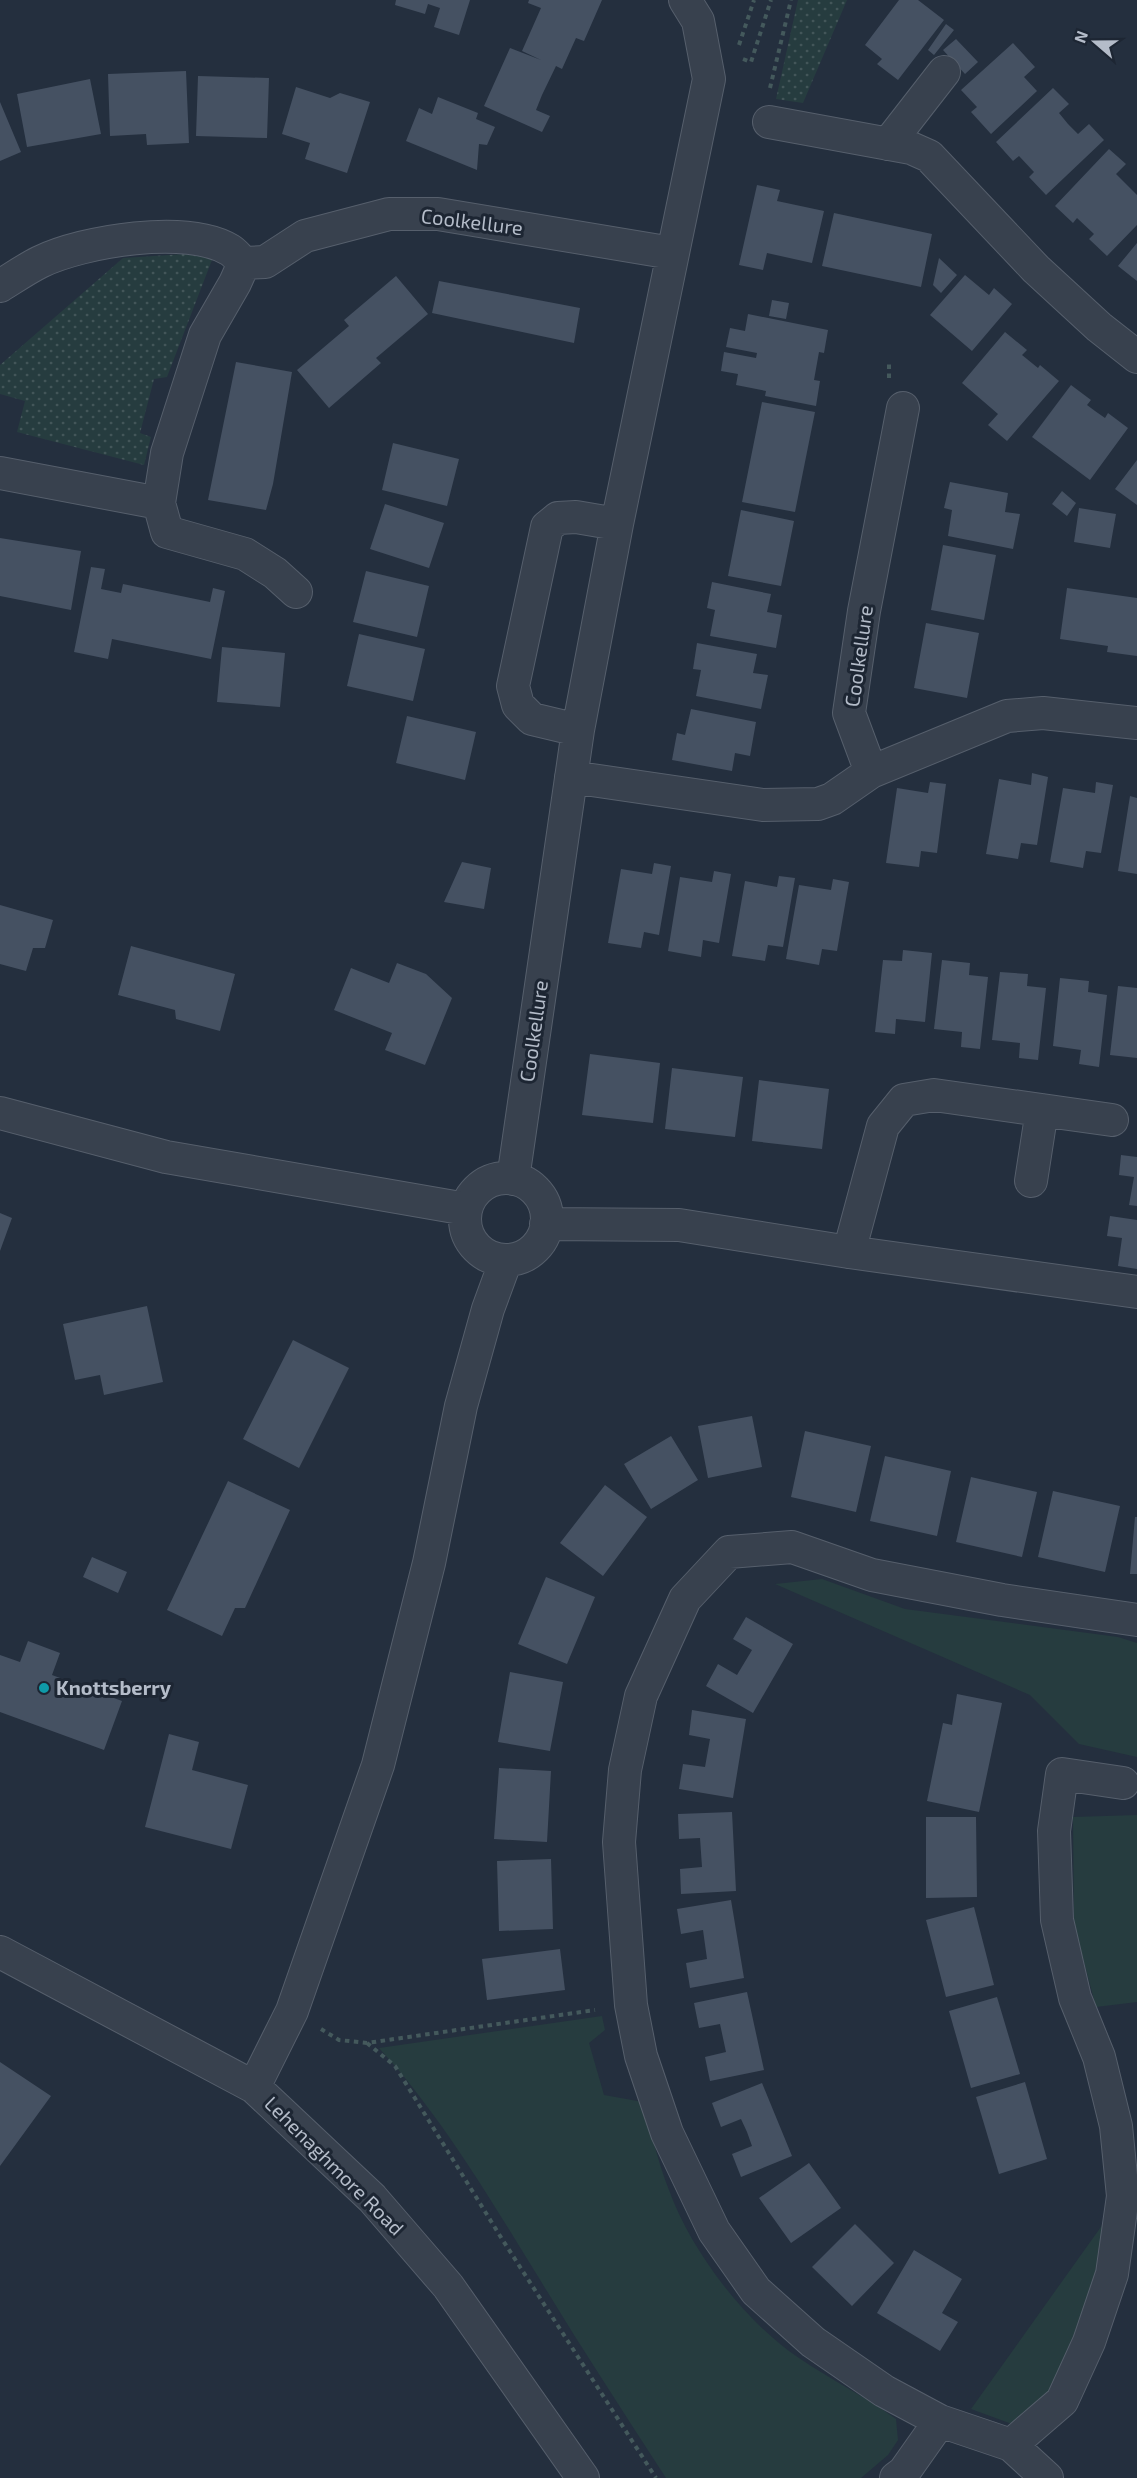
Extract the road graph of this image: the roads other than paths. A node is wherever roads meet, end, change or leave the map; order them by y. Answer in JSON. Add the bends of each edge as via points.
{"nodes":[{"id":1,"x":685,"y":0,"type":"edge"},
{"id":2,"x":944,"y":72,"type":"dead end"},
{"id":3,"x":770,"y":107,"type":"road end"},
{"id":4,"x":888,"y":144,"type":"junction"},
{"id":5,"x":672,"y":253,"type":"junction"},
{"id":6,"x":244,"y":263,"type":"junction"},
{"id":7,"x":0,"y":286,"type":"edge"},
{"id":8,"x":1137,"y":357,"type":"edge"},
{"id":9,"x":903,"y":408,"type":"dead end"},
{"id":10,"x":0,"y":473,"type":"edge"},
{"id":11,"x":159,"y":503,"type":"junction"},
{"id":12,"x":617,"y":524,"type":"junction"},
{"id":13,"x":296,"y":592,"type":"dead end"},
{"id":14,"x":1137,"y":723,"type":"edge"},
{"id":15,"x":578,"y":730,"type":"junction"},
{"id":16,"x":871,"y":772,"type":"junction"},
{"id":17,"x":571,"y":777,"type":"junction"},
{"id":18,"x":1042,"y":1110,"type":"junction"},
{"id":19,"x":0,"y":1113,"type":"edge"},
{"id":20,"x":1112,"y":1120,"type":"dead end"},
{"id":21,"x":513,"y":1179,"type":"junction"},
{"id":22,"x":1031,"y":1181,"type":"dead end"},
{"id":23,"x":466,"y":1209,"type":"junction"},
{"id":24,"x":546,"y":1224,"type":"junction"},
{"id":25,"x":849,"y":1252,"type":"junction"},
{"id":26,"x":506,"y":1260,"type":"junction"},
{"id":27,"x":1137,"y":1292,"type":"edge"},
{"id":28,"x":1137,"y":1620,"type":"edge"},
{"id":29,"x":1124,"y":1783,"type":"dead end"},
{"id":30,"x":0,"y":1952,"type":"edge"},
{"id":31,"x":254,"y":2086,"type":"junction"},
{"id":32,"x":940,"y":2421,"type":"junction"},
{"id":33,"x":1011,"y":2445,"type":"junction"},
{"id":34,"x":583,"y":2478,"type":"edge"},
{"id":35,"x":896,"y":2478,"type":"edge"},
{"id":36,"x":1047,"y":2478,"type":"edge"}],
"edges":[{"from":1,"to":5,"type":"street","name":"Coolkellure","via":[[698,21],[709,79]]},
{"from":2,"to":4,"type":"street"},
{"from":3,"to":4,"type":"street"},
{"from":4,"to":8,"type":"street","via":[[929,156],[1036,268]]},
{"from":5,"to":6,"type":"street","name":"Coolkellure","via":[[438,214],[389,214],[305,236],[265,262]]},
{"from":5,"to":12,"type":"street","name":"Coolkellure"},
{"from":6,"to":7,"type":"street","via":[[230,250],[205,240],[155,237],[98,243],[42,261]]},
{"from":6,"to":11,"type":"street","via":[[205,335],[167,453]]},
{"from":9,"to":16,"type":"street","name":"Coolkellure","via":[[864,611],[849,713]]},
{"from":10,"to":11,"type":"street"},
{"from":11,"to":13,"type":"street","via":[[167,532],[245,554]]},
{"from":12,"to":15,"type":"street","name":"Coolkellure"},
{"from":12,"to":15,"type":"street","via":[[576,517],[558,518],[547,527],[513,686],[518,705],[532,719]]},
{"from":14,"to":16,"type":"street","via":[[1043,713],[1007,716]]},
{"from":15,"to":17,"type":"street","name":"Coolkellure"},
{"from":16,"to":17,"type":"street","via":[[818,804],[763,805]]},
{"from":17,"to":21,"type":"street","name":"Coolkellure"},
{"from":18,"to":20,"type":"street"},
{"from":18,"to":22,"type":"street"},
{"from":18,"to":25,"type":"street","via":[[934,1095],[904,1100],[884,1126]]},
{"from":19,"to":23,"type":"street","via":[[166,1157]]},
{"from":21,"to":23,"type":"street","via":[[489,1181],[471,1197]]},
{"from":21,"to":24,"type":"street","via":[[530,1186],[542,1200]]},
{"from":23,"to":26,"type":"street","via":[[468,1233],[474,1244],[482,1252]]},
{"from":24,"to":25,"type":"street","via":[[679,1225]]},
{"from":24,"to":26,"type":"street","via":[[537,1245]]},
{"from":25,"to":27,"type":"street"},
{"from":26,"to":31,"type":"street","via":[[461,1406],[429,1563],[378,1765],[292,2012]]},
{"from":28,"to":32,"type":"street","via":[[872,1575],[792,1547],[729,1552],[685,1599],[641,1696],[625,1770],[618,1842],[631,2005],[641,2056],[667,2133],[714,2230],[756,2291],[813,2342],[884,2391]]},
{"from":29,"to":33,"type":"street","via":[[1062,1774],[1054,1830],[1057,1920],[1076,1998],[1099,2057],[1116,2126],[1123,2196],[1112,2274],[1089,2342],[1062,2401]]},
{"from":30,"to":31,"type":"street","name":"Lehenaghmore Road"},
{"from":31,"to":34,"type":"street","name":"Lehenaghmore Road","via":[[372,2198],[448,2286]]},
{"from":32,"to":33,"type":"street"},
{"from":32,"to":35,"type":"street"},
{"from":33,"to":36,"type":"street"}]}
